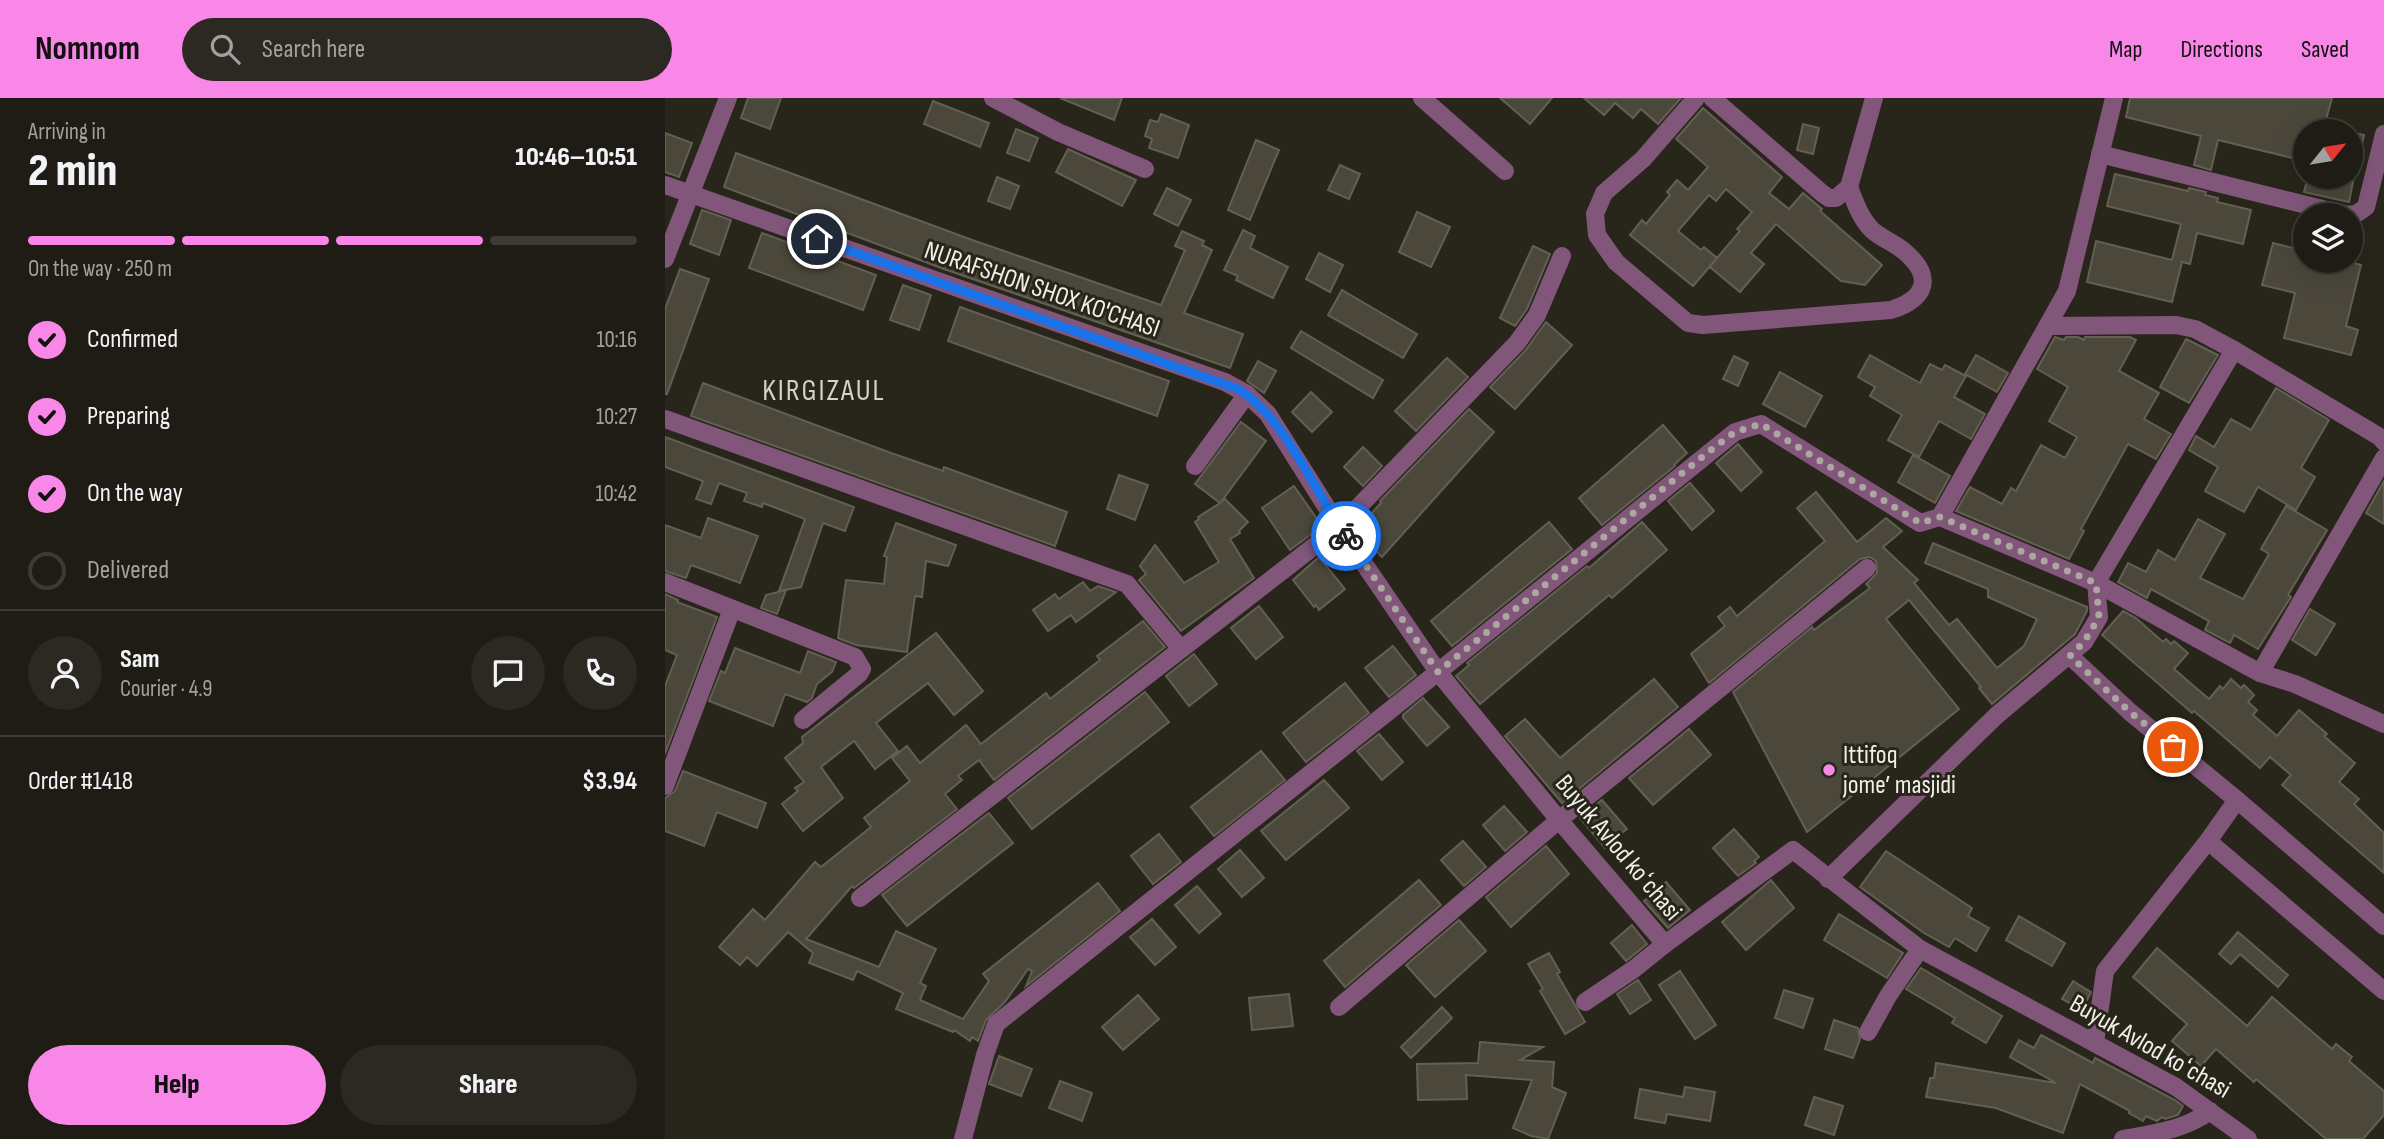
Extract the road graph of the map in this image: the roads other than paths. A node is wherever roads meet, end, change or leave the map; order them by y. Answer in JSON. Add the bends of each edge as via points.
{"nodes":[{"id":1,"x":728,"y":98,"type":"edge"},
{"id":2,"x":993,"y":98,"type":"edge"},
{"id":3,"x":1422,"y":98,"type":"edge"},
{"id":4,"x":1696,"y":98,"type":"edge"},
{"id":5,"x":1712,"y":98,"type":"edge"},
{"id":6,"x":1874,"y":98,"type":"edge"},
{"id":7,"x":2114,"y":98,"type":"edge"},
{"id":8,"x":2384,"y":134,"type":"edge"},
{"id":9,"x":2100,"y":154,"type":"junction"},
{"id":10,"x":1145,"y":169,"type":"dead end"},
{"id":11,"x":1506,"y":171,"type":"dead end"},
{"id":12,"x":665,"y":185,"type":"edge"},
{"id":13,"x":1849,"y":187,"type":"junction"},
{"id":14,"x":689,"y":194,"type":"junction"},
{"id":15,"x":1562,"y":256,"type":"dead end"},
{"id":16,"x":665,"y":259,"type":"edge"},
{"id":17,"x":2049,"y":326,"type":"junction"},
{"id":18,"x":2234,"y":350,"type":"junction"},
{"id":19,"x":1247,"y":394,"type":"junction"},
{"id":20,"x":665,"y":419,"type":"edge"},
{"id":21,"x":2384,"y":442,"type":"edge"},
{"id":22,"x":2384,"y":458,"type":"edge"},
{"id":23,"x":1195,"y":466,"type":"dead end"},
{"id":24,"x":1940,"y":517,"type":"junction"},
{"id":25,"x":1339,"y":527,"type":"junction"},
{"id":26,"x":1867,"y":568,"type":"dead end"},
{"id":27,"x":665,"y":582,"type":"edge"},
{"id":28,"x":2096,"y":583,"type":"junction"},
{"id":29,"x":732,"y":609,"type":"junction"},
{"id":30,"x":1181,"y":649,"type":"junction"},
{"id":31,"x":2070,"y":656,"type":"junction"},
{"id":32,"x":1438,"y":672,"type":"junction"},
{"id":33,"x":2260,"y":673,"type":"junction"},
{"id":34,"x":803,"y":720,"type":"dead end"},
{"id":35,"x":2384,"y":724,"type":"edge"},
{"id":36,"x":665,"y":786,"type":"edge"},
{"id":37,"x":2237,"y":800,"type":"junction"},
{"id":38,"x":1559,"y":820,"type":"junction"},
{"id":39,"x":2208,"y":841,"type":"junction"},
{"id":40,"x":1828,"y":879,"type":"junction"},
{"id":41,"x":860,"y":898,"type":"dead end"},
{"id":42,"x":2384,"y":926,"type":"edge"},
{"id":43,"x":1665,"y":944,"type":"junction"},
{"id":44,"x":1920,"y":948,"type":"junction"},
{"id":45,"x":2384,"y":991,"type":"edge"},
{"id":46,"x":1585,"y":1002,"type":"dead end"},
{"id":47,"x":1339,"y":1007,"type":"dead end"},
{"id":48,"x":1868,"y":1032,"type":"dead end"},
{"id":49,"x":2095,"y":1043,"type":"junction"},
{"id":50,"x":2210,"y":1111,"type":"junction"},
{"id":51,"x":963,"y":1139,"type":"edge"},
{"id":52,"x":2123,"y":1139,"type":"edge"},
{"id":53,"x":2248,"y":1139,"type":"edge"}],
"edges":[{"from":1,"to":14,"type":"street"},
{"from":2,"to":10,"type":"street"},
{"from":3,"to":11,"type":"street"},
{"from":4,"to":13,"type":"street","via":[[1643,159],[1604,193],[1595,214],[1597,235],[1616,262],[1688,323],[1891,310],[1919,297],[1923,284],[1919,265],[1873,231]]},
{"from":5,"to":13,"type":"street","via":[[1829,198]]},
{"from":6,"to":13,"type":"street"},
{"from":7,"to":9,"type":"street"},
{"from":8,"to":9,"type":"street","via":[[2366,207],[2347,215]]},
{"from":9,"to":17,"type":"street","via":[[2067,291]]},
{"from":12,"to":14,"type":"street","name":"NURAFSHON SHOX KO'CHASI"},
{"from":14,"to":16,"type":"street"},
{"from":14,"to":19,"type":"street","name":"NURAFSHON SHOX KO'CHASI"},
{"from":15,"to":25,"type":"street","via":[[1537,315],[1517,343]]},
{"from":17,"to":18,"type":"street","via":[[2176,325],[2195,329]]},
{"from":17,"to":24,"type":"street"},
{"from":18,"to":21,"type":"street"},
{"from":18,"to":28,"type":"street"},
{"from":19,"to":23,"type":"street"},
{"from":19,"to":25,"type":"street","name":"NURAFSHON SHOX KO'CHASI","via":[[1276,425]]},
{"from":20,"to":30,"type":"street","via":[[1127,584]]},
{"from":22,"to":33,"type":"street"},
{"from":24,"to":28,"type":"street"},
{"from":24,"to":32,"type":"street","via":[[1920,523],[1761,424],[1735,432]]},
{"from":25,"to":30,"type":"street"},
{"from":25,"to":32,"type":"street","name":"Buyuk Avlod koʻchasi"},
{"from":26,"to":38,"type":"street"},
{"from":27,"to":29,"type":"street"},
{"from":28,"to":31,"type":"street","via":[[2099,617]]},
{"from":28,"to":33,"type":"street"},
{"from":29,"to":34,"type":"street","via":[[860,662],[859,674]]},
{"from":29,"to":36,"type":"street"},
{"from":30,"to":41,"type":"street"},
{"from":31,"to":37,"type":"street"},
{"from":31,"to":40,"type":"street","via":[[1997,715]]},
{"from":32,"to":38,"type":"street","name":"Buyuk Avlod koʻchasi"},
{"from":32,"to":51,"type":"street","via":[[996,1024]]},
{"from":33,"to":35,"type":"street"},
{"from":37,"to":39,"type":"street"},
{"from":37,"to":42,"type":"street"},
{"from":38,"to":43,"type":"street","name":"Buyuk Avlod koʻchasi"},
{"from":38,"to":47,"type":"street"},
{"from":39,"to":45,"type":"street"},
{"from":39,"to":49,"type":"street","via":[[2105,971]]},
{"from":40,"to":43,"type":"street","name":"Buyuk Avlod koʻchasi","via":[[1793,850]]},
{"from":40,"to":44,"type":"street","name":"Buyuk Avlod koʻchasi"},
{"from":43,"to":46,"type":"street"},
{"from":44,"to":48,"type":"street"},
{"from":44,"to":49,"type":"street","name":"Buyuk Avlod koʻchasi"},
{"from":49,"to":50,"type":"street","name":"Buyuk Avlod koʻchasi"},
{"from":50,"to":52,"type":"street","via":[[2170,1131]]},
{"from":50,"to":53,"type":"street","name":"Buyuk Avlod koʻchasi"}]}
